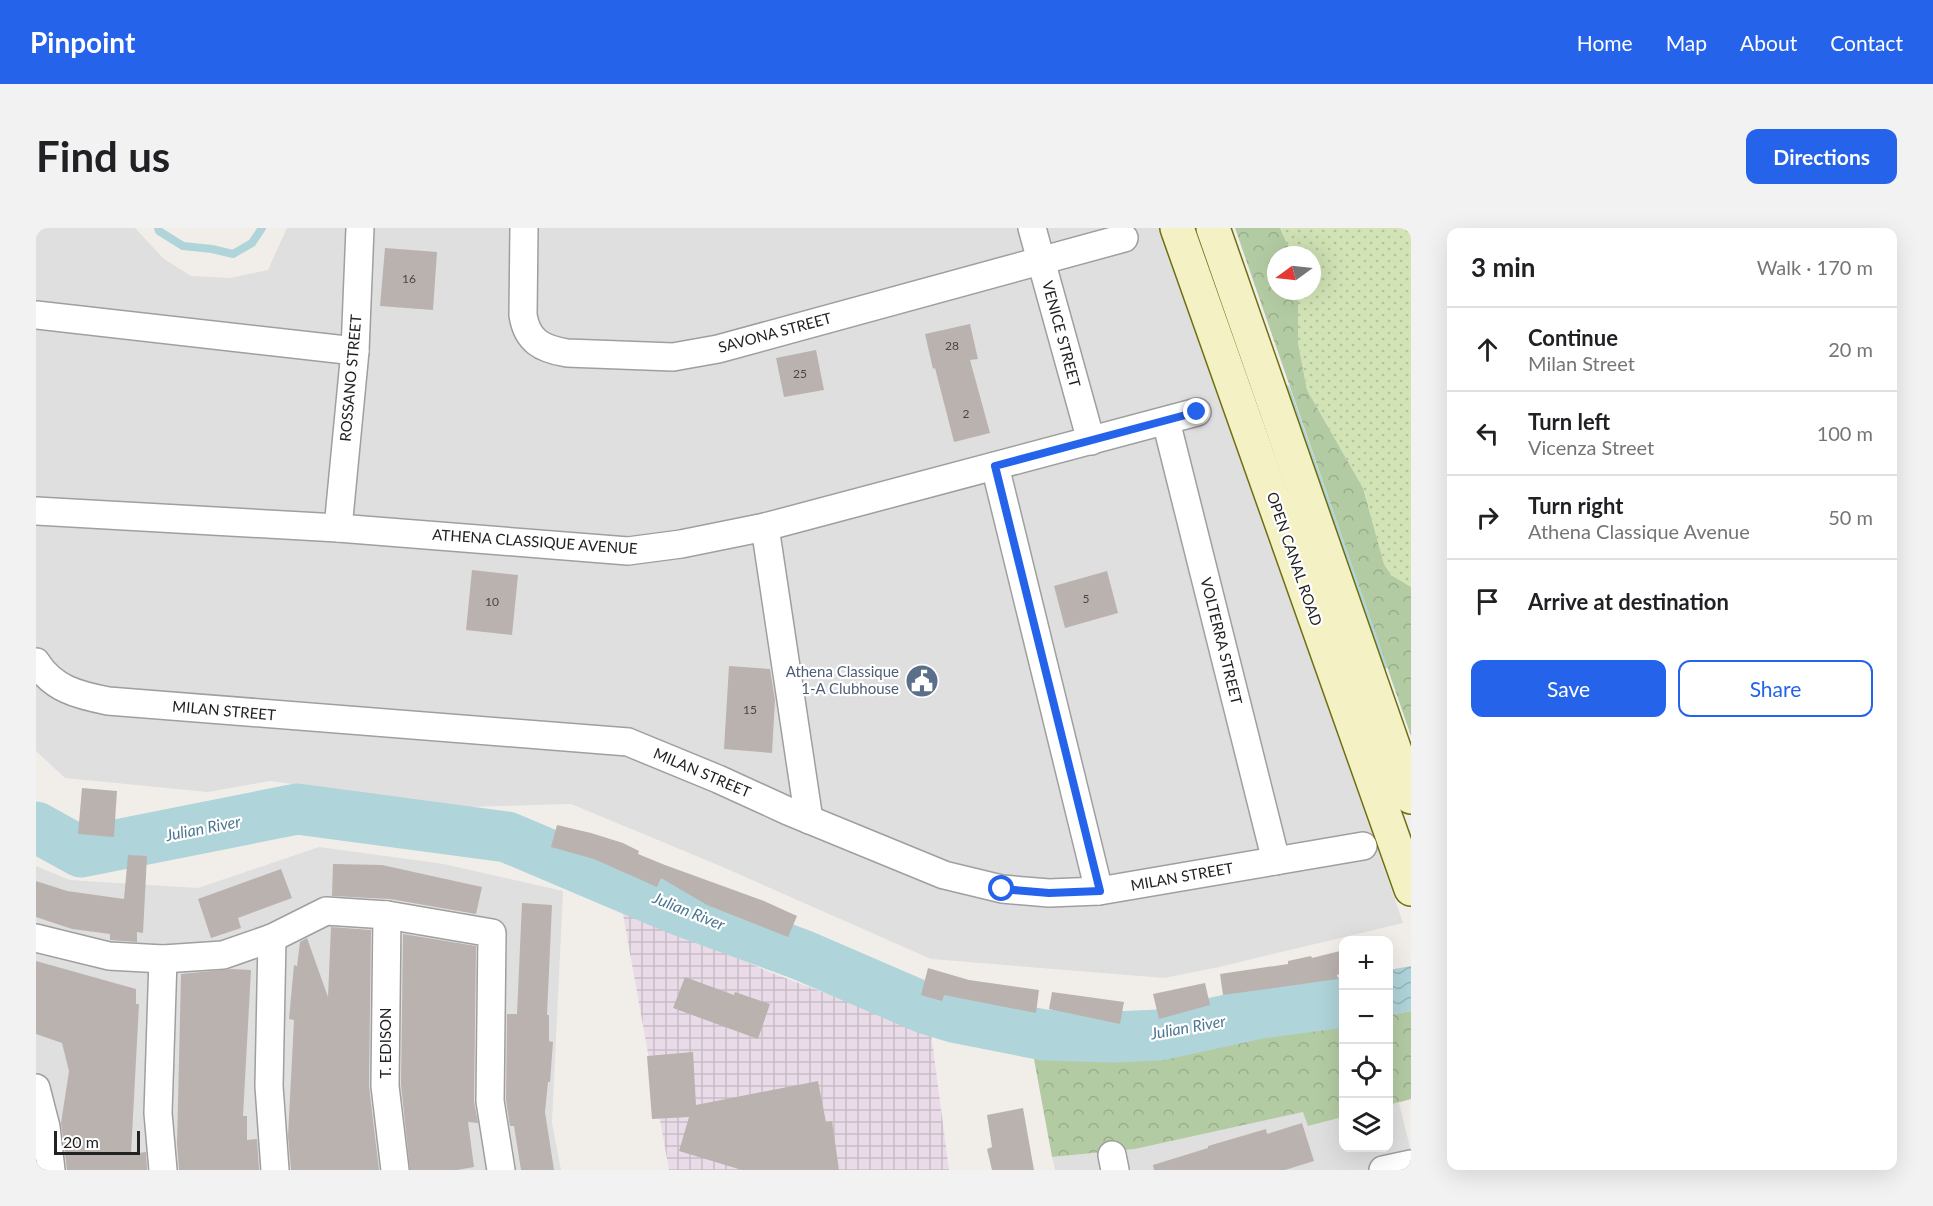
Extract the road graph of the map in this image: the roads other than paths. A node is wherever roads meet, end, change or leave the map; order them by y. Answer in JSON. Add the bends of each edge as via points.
{"nodes":[{"id":1,"x":360,"y":228,"type":"edge"},
{"id":2,"x":524,"y":228,"type":"edge"},
{"id":3,"x":1032,"y":228,"type":"edge"},
{"id":4,"x":1177,"y":228,"type":"edge"},
{"id":5,"x":1213,"y":228,"type":"edge"},
{"id":6,"x":1124,"y":238,"type":"dead end"},
{"id":7,"x":1041,"y":259,"type":"junction"},
{"id":8,"x":36,"y":315,"type":"edge"},
{"id":9,"x":355,"y":351,"type":"junction"},
{"id":10,"x":1197,"y":412,"type":"dead end"},
{"id":11,"x":1166,"y":421,"type":"junction"},
{"id":12,"x":1090,"y":441,"type":"junction"},
{"id":13,"x":995,"y":466,"type":"junction"},
{"id":14,"x":36,"y":511,"type":"edge"},
{"id":15,"x":765,"y":527,"type":"junction"},
{"id":16,"x":338,"y":528,"type":"junction"},
{"id":17,"x":36,"y":662,"type":"edge"},
{"id":18,"x":1411,"y":797,"type":"edge"},
{"id":19,"x":809,"y":820,"type":"junction"},
{"id":20,"x":1363,"y":846,"type":"dead end"},
{"id":21,"x":1276,"y":861,"type":"junction"},
{"id":22,"x":1411,"y":889,"type":"edge"},
{"id":23,"x":1100,"y":891,"type":"junction"},
{"id":24,"x":387,"y":915,"type":"junction"},
{"id":25,"x":36,"y":938,"type":"edge"},
{"id":26,"x":272,"y":938,"type":"junction"},
{"id":27,"x":163,"y":959,"type":"junction"},
{"id":28,"x":36,"y":1088,"type":"edge"},
{"id":29,"x":51,"y":1170,"type":"edge"},
{"id":30,"x":163,"y":1170,"type":"edge"},
{"id":31,"x":275,"y":1170,"type":"edge"},
{"id":32,"x":395,"y":1170,"type":"edge"},
{"id":33,"x":501,"y":1170,"type":"edge"}],
"edges":[{"from":1,"to":9,"type":"street","name":"ROSSANO STREET"},
{"from":2,"to":7,"type":"street","name":"SAVONA STREET","via":[[525,328],[542,346],[567,353],[673,357],[694,354]]},
{"from":3,"to":7,"type":"street","name":"VENICE STREET"},
{"from":4,"to":22,"type":"main road","name":"OPEN CANAL ROAD"},
{"from":5,"to":18,"type":"main road"},
{"from":6,"to":7,"type":"street","name":"SAVONA STREET"},
{"from":7,"to":12,"type":"street","name":"VENICE STREET"},
{"from":8,"to":9,"type":"street"},
{"from":9,"to":16,"type":"street","name":"ROSSANO STREET"},
{"from":10,"to":11,"type":"street","name":"ATHENA CLASSIQUE AVENUE"},
{"from":11,"to":12,"type":"street","name":"ATHENA CLASSIQUE AVENUE"},
{"from":11,"to":21,"type":"street","name":"VOLTERRA STREET"},
{"from":12,"to":13,"type":"street","name":"ATHENA CLASSIQUE AVENUE"},
{"from":13,"to":15,"type":"street","name":"ATHENA CLASSIQUE AVENUE"},
{"from":13,"to":23,"type":"street"},
{"from":14,"to":16,"type":"street","name":"ATHENA CLASSIQUE AVENUE"},
{"from":15,"to":16,"type":"street","name":"ATHENA CLASSIQUE AVENUE","via":[[628,551]]},
{"from":15,"to":19,"type":"street"},
{"from":17,"to":19,"type":"street","name":"MILAN STREET","via":[[57,686],[108,701],[628,742]]},
{"from":19,"to":23,"type":"street","name":"MILAN STREET","via":[[944,875],[1002,889],[1049,893]]},
{"from":20,"to":21,"type":"street","name":"MILAN STREET"},
{"from":21,"to":23,"type":"street","name":"MILAN STREET"},
{"from":24,"to":26,"type":"street","via":[[326,911]]},
{"from":24,"to":32,"type":"street","name":"T. EDISON","via":[[386,1086]]},
{"from":24,"to":33,"type":"street","via":[[492,933],[490,1101]]},
{"from":25,"to":27,"type":"street","via":[[109,956]]},
{"from":26,"to":27,"type":"street","via":[[223,955]]},
{"from":26,"to":31,"type":"street","via":[[269,1086]]},
{"from":27,"to":30,"type":"street","via":[[158,1113]]},
{"from":28,"to":29,"type":"street"}]}
